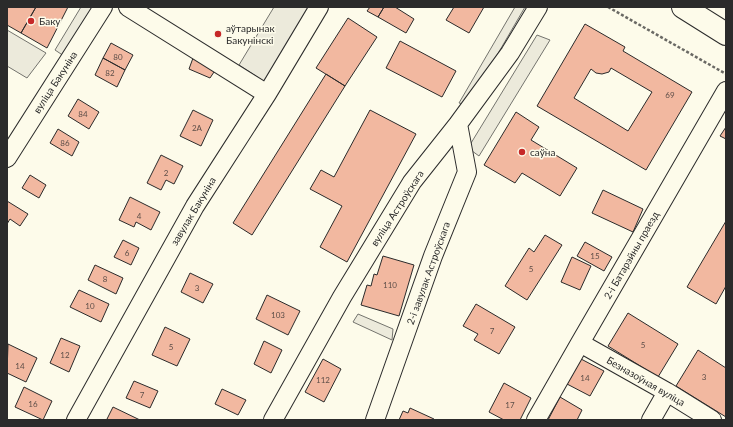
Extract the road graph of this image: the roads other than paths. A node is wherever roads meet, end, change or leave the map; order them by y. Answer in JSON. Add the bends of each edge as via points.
{"nodes":[{"id":1,"x":103,"y":7,"type":"edge"},
{"id":2,"x":128,"y":7,"type":"edge"},
{"id":3,"x":319,"y":7,"type":"edge"},
{"id":4,"x":538,"y":7,"type":"edge"},
{"id":5,"x":683,"y":7,"type":"edge"},
{"id":6,"x":726,"y":34,"type":"edge"},
{"id":7,"x":726,"y":91,"type":"edge"},
{"id":8,"x":267,"y":94,"type":"junction"},
{"id":9,"x":458,"y":124,"type":"junction"},
{"id":10,"x":7,"y":158,"type":"edge"},
{"id":11,"x":580,"y":343,"type":"junction"},
{"id":12,"x":667,"y":392,"type":"junction"},
{"id":13,"x":76,"y":420,"type":"edge"},
{"id":14,"x":273,"y":420,"type":"edge"},
{"id":15,"x":375,"y":420,"type":"edge"},
{"id":16,"x":536,"y":420,"type":"edge"},
{"id":17,"x":651,"y":420,"type":"edge"},
{"id":18,"x":712,"y":420,"type":"edge"}],
"edges":[{"from":1,"to":10,"type":"street","name":"вуліца Бакуніна"},
{"from":2,"to":8,"type":"street"},
{"from":3,"to":8,"type":"street","name":"завулак Бакуніна"},
{"from":4,"to":9,"type":"street","name":"вуліца Астроўскага","via":[[510,52]]},
{"from":5,"to":6,"type":"main road"},
{"from":7,"to":11,"type":"street","name":"2-і Батарэйны праезд"},
{"from":8,"to":13,"type":"street","name":"завулак Бакуніна","via":[[195,206]]},
{"from":9,"to":14,"type":"street","name":"вуліца Астроўскага","via":[[412,182],[342,297]]},
{"from":9,"to":15,"type":"street","name":"2-і завулак Астроўскага","via":[[467,172],[433,256]]},
{"from":11,"to":12,"type":"street","name":"Безназоўная вуліца"},
{"from":11,"to":16,"type":"street","name":"2-і Батарэйны праезд"},
{"from":12,"to":17,"type":"street"},
{"from":12,"to":18,"type":"street","name":"Безназоўная вуліца"}]}
